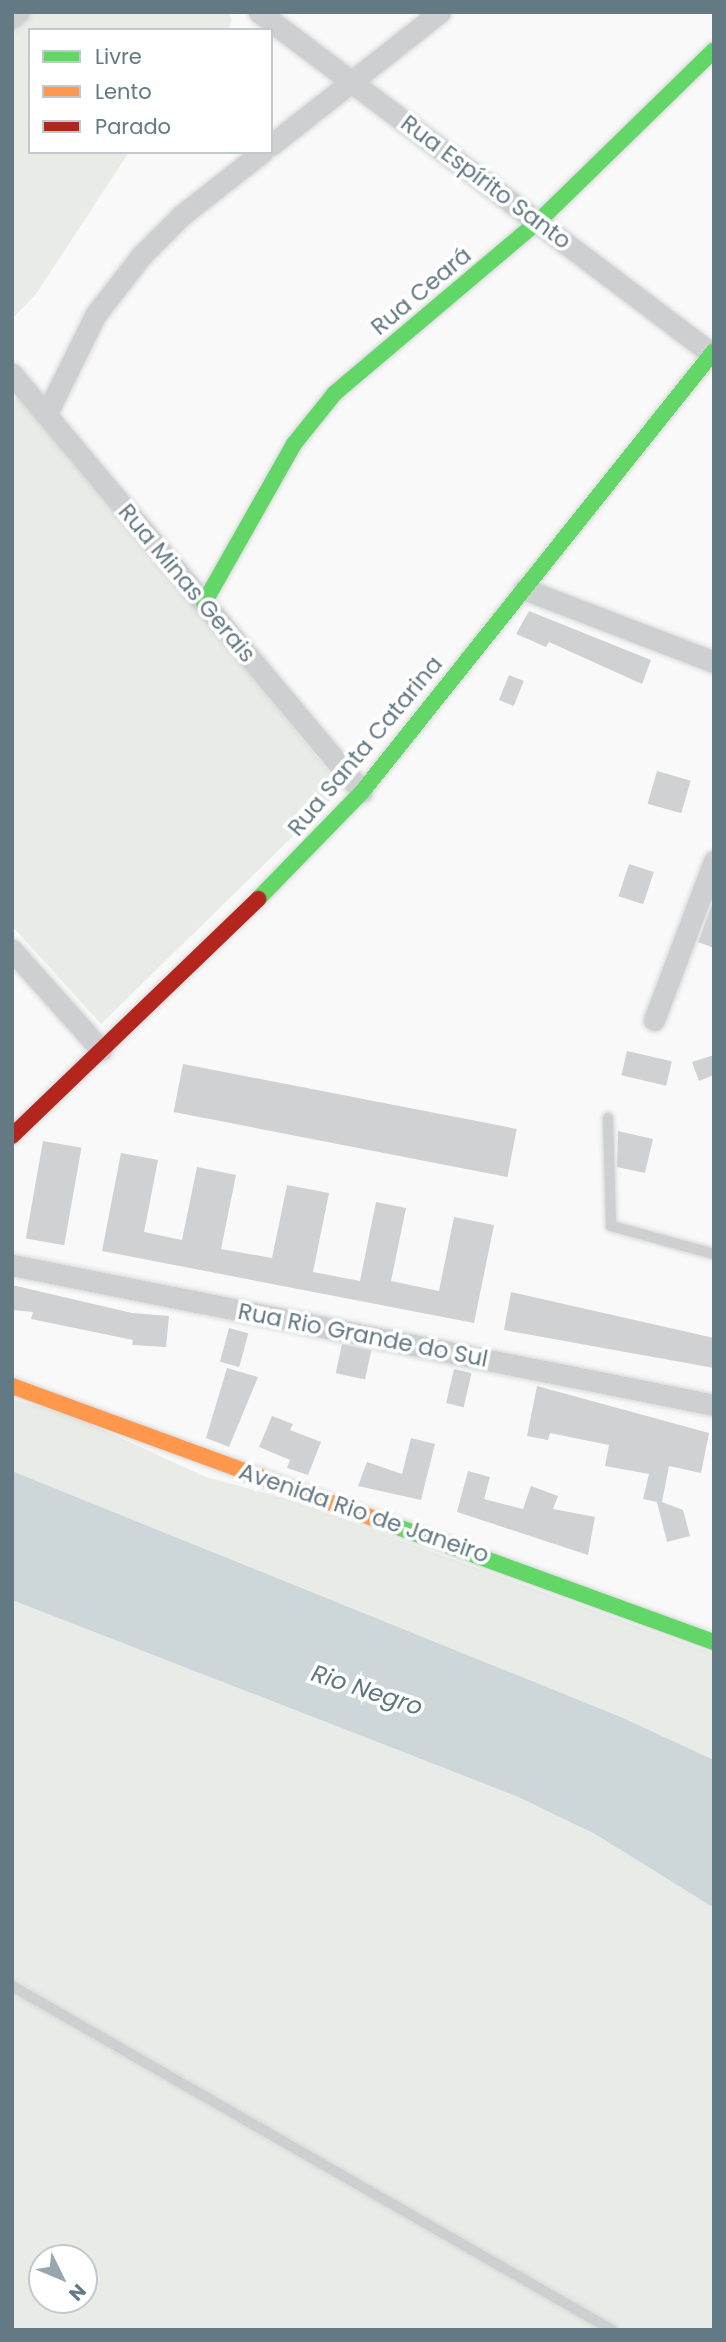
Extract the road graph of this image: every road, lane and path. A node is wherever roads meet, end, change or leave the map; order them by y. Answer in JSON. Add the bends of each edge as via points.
{"nodes":[{"id":1,"x":19,"y":12,"type":"edge"},
{"id":2,"x":259,"y":12,"type":"edge"},
{"id":3,"x":440,"y":12,"type":"edge"},
{"id":4,"x":12,"y":18,"type":"edge"},
{"id":5,"x":714,"y":50,"type":"edge"},
{"id":6,"x":351,"y":82,"type":"junction"},
{"id":7,"x":273,"y":143,"type":"edge"},
{"id":8,"x":259,"y":154,"type":"edge"},
{"id":9,"x":540,"y":220,"type":"junction"},
{"id":10,"x":713,"y":353,"type":"edge"},
{"id":11,"x":12,"y":374,"type":"edge"},
{"id":12,"x":46,"y":415,"type":"junction"},
{"id":13,"x":524,"y":589,"type":"junction"},
{"id":14,"x":204,"y":603,"type":"junction"},
{"id":15,"x":714,"y":662,"type":"edge"},
{"id":16,"x":362,"y":792,"type":"junction"},
{"id":17,"x":714,"y":861,"type":"edge"},
{"id":18,"x":12,"y":950,"type":"edge"},
{"id":19,"x":654,"y":1020,"type":"dead end"},
{"id":20,"x":101,"y":1050,"type":"junction"},
{"id":21,"x":608,"y":1118,"type":"dead end"},
{"id":22,"x":12,"y":1136,"type":"edge"},
{"id":23,"x":714,"y":1254,"type":"edge"},
{"id":24,"x":12,"y":1265,"type":"edge"},
{"id":25,"x":12,"y":1386,"type":"edge"},
{"id":26,"x":714,"y":1405,"type":"edge"},
{"id":27,"x":709,"y":1634,"type":"edge"},
{"id":28,"x":12,"y":1986,"type":"edge"},
{"id":29,"x":612,"y":2330,"type":"edge"}],
"edges":[{"from":1,"to":4,"type":"street"},
{"from":2,"to":6,"type":"street","name":"Rua Espírito Santo"},
{"from":3,"to":6,"type":"street"},
{"from":5,"to":9,"type":"street","name":"Rua Ceará"},
{"from":6,"to":7,"type":"street"},
{"from":6,"to":9,"type":"street","name":"Rua Espírito Santo"},
{"from":8,"to":12,"type":"street","via":[[181,215],[142,255],[96,314]]},
{"from":9,"to":10,"type":"street","name":"Rua Espírito Santo"},
{"from":9,"to":14,"type":"street","name":"Rua Ceará","via":[[335,393],[312,419]]},
{"from":10,"to":13,"type":"street","name":"Rua Santa Catarina"},
{"from":11,"to":12,"type":"street","name":"Rua Minas Gerais"},
{"from":12,"to":14,"type":"street","name":"Rua Minas Gerais"},
{"from":13,"to":15,"type":"street"},
{"from":13,"to":16,"type":"street","name":"Rua Santa Catarina"},
{"from":14,"to":16,"type":"street","name":"Rua Minas Gerais"},
{"from":16,"to":20,"type":"street","name":"Rua Santa Catarina","via":[[196,963]]},
{"from":17,"to":19,"type":"street"},
{"from":18,"to":20,"type":"street"},
{"from":20,"to":22,"type":"street","name":"Rua Santa Catarina"},
{"from":21,"to":23,"type":"lane","via":[[611,1226]]},
{"from":24,"to":26,"type":"street","name":"Rua Rio Grande do Sul"},
{"from":25,"to":27,"type":"street","name":"Avenida Rio de Janeiro"},
{"from":28,"to":29,"type":"lane"}]}
